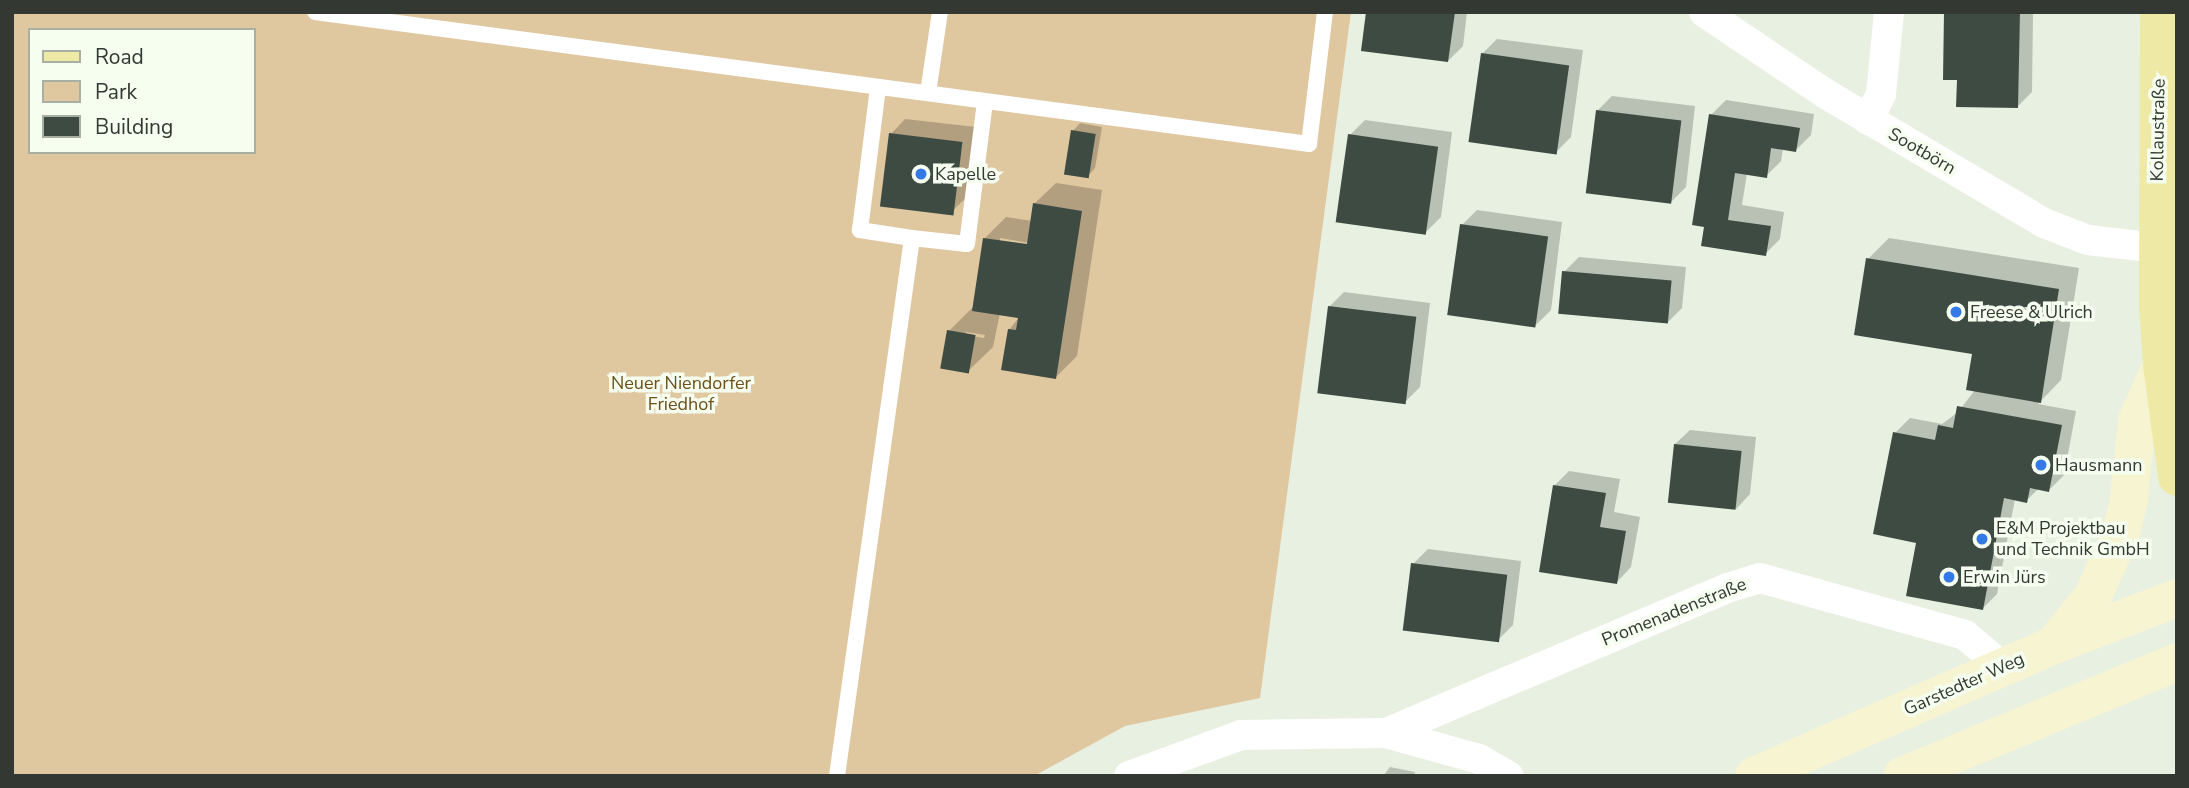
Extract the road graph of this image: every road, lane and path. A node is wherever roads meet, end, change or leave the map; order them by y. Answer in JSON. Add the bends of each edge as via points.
{"nodes":[{"id":1,"x":315,"y":12,"type":"edge"},
{"id":2,"x":940,"y":12,"type":"edge"},
{"id":3,"x":1325,"y":12,"type":"edge"},
{"id":4,"x":1704,"y":12,"type":"edge"},
{"id":5,"x":1889,"y":12,"type":"edge"},
{"id":6,"x":2159,"y":12,"type":"edge"},
{"id":7,"x":878,"y":87,"type":"junction"},
{"id":8,"x":928,"y":93,"type":"junction"},
{"id":9,"x":985,"y":101,"type":"junction"},
{"id":10,"x":1868,"y":120,"type":"junction"},
{"id":11,"x":912,"y":237,"type":"junction"},
{"id":12,"x":2157,"y":248,"type":"junction"},
{"id":13,"x":2162,"y":364,"type":"junction"},
{"id":14,"x":2177,"y":477,"type":"edge"},
{"id":15,"x":2177,"y":598,"type":"edge"},
{"id":16,"x":2054,"y":645,"type":"junction"},
{"id":17,"x":2177,"y":662,"type":"edge"},
{"id":18,"x":2003,"y":667,"type":"junction"},
{"id":19,"x":1385,"y":733,"type":"junction"},
{"id":20,"x":838,"y":776,"type":"edge"},
{"id":21,"x":1129,"y":776,"type":"edge"},
{"id":22,"x":1508,"y":776,"type":"edge"},
{"id":23,"x":1754,"y":776,"type":"edge"},
{"id":24,"x":1902,"y":776,"type":"edge"}],
"edges":[{"from":1,"to":7,"type":"lane"},
{"from":2,"to":8,"type":"lane"},
{"from":3,"to":9,"type":"lane","via":[[1309,144]]},
{"from":4,"to":10,"type":"street","name":"Sootbörn"},
{"from":5,"to":10,"type":"street","via":[[1881,94]]},
{"from":6,"to":12,"type":"main road","name":"Kollaustraße"},
{"from":7,"to":8,"type":"lane"},
{"from":7,"to":11,"type":"lane","via":[[860,230]]},
{"from":8,"to":9,"type":"lane"},
{"from":9,"to":11,"type":"lane","via":[[967,244]]},
{"from":10,"to":12,"type":"street","name":"Sootbörn","via":[[2059,230],[2088,240]]},
{"from":11,"to":20,"type":"lane"},
{"from":12,"to":13,"type":"main road","name":"Kollaustraße"},
{"from":13,"to":14,"type":"main road","name":"Kollaustraße"},
{"from":13,"to":16,"type":"main road","via":[[2137,420],[2129,500],[2118,544],[2093,596]]},
{"from":15,"to":16,"type":"main road","name":"Garstedter Weg"},
{"from":16,"to":18,"type":"main road","name":"Garstedter Weg"},
{"from":17,"to":24,"type":"main road"},
{"from":18,"to":19,"type":"street","name":"Promenadenstraße","via":[[1965,635],[1760,578]]},
{"from":18,"to":23,"type":"main road","name":"Garstedter Weg"},
{"from":19,"to":21,"type":"street","name":"Promenadenstraße","via":[[1241,735]]},
{"from":19,"to":22,"type":"street","name":"Promenadenstraße","via":[[1479,759]]}]}
